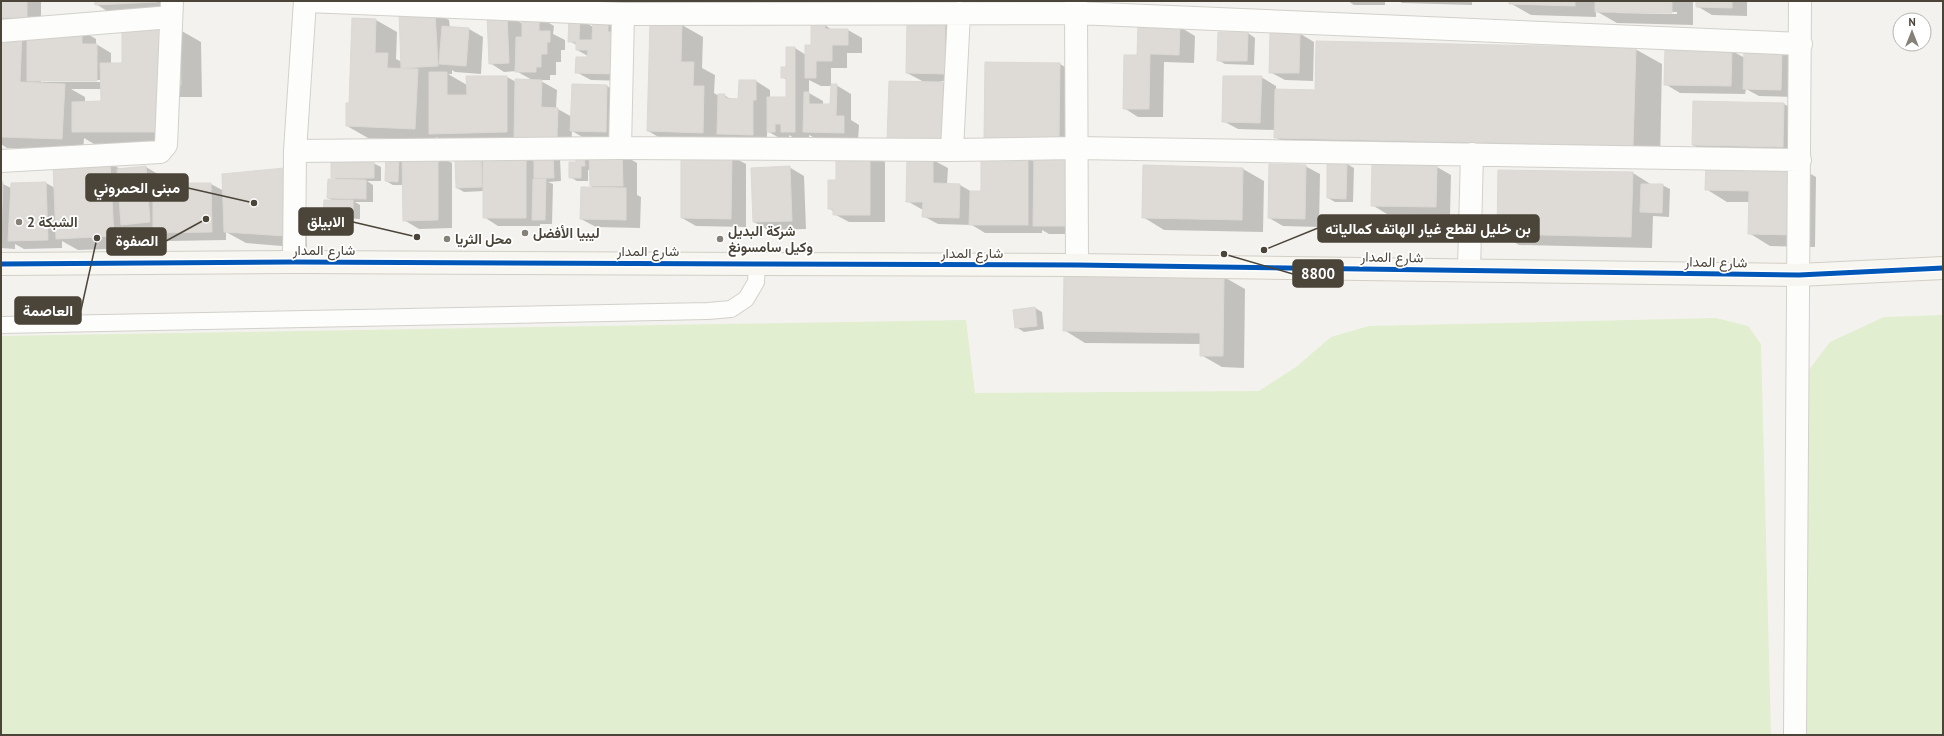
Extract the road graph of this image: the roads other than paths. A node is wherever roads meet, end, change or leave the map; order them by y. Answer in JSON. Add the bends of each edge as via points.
{"nodes":[{"id":1,"x":306,"y":1,"type":"edge"},
{"id":2,"x":1800,"y":1,"type":"edge"},
{"id":3,"x":708,"y":7,"type":"edge"},
{"id":4,"x":1076,"y":7,"type":"edge"},
{"id":5,"x":172,"y":9,"type":"edge"},
{"id":6,"x":959,"y":13,"type":"junction"},
{"id":7,"x":623,"y":14,"type":"junction"},
{"id":8,"x":1,"y":31,"type":"edge"},
{"id":9,"x":1801,"y":44,"type":"junction"},
{"id":10,"x":620,"y":148,"type":"junction"},
{"id":11,"x":1076,"y":148,"type":"junction"},
{"id":12,"x":952,"y":150,"type":"junction"},
{"id":13,"x":295,"y":151,"type":"junction"},
{"id":14,"x":1472,"y":154,"type":"junction"},
{"id":15,"x":1800,"y":160,"type":"junction"},
{"id":16,"x":1,"y":161,"type":"edge"},
{"id":17,"x":294,"y":262,"type":"junction"},
{"id":18,"x":1,"y":264,"type":"edge"},
{"id":19,"x":757,"y":264,"type":"junction"},
{"id":20,"x":1077,"y":266,"type":"junction"},
{"id":21,"x":1943,"y":268,"type":"edge"},
{"id":22,"x":1469,"y":270,"type":"junction"},
{"id":23,"x":1799,"y":275,"type":"junction"},
{"id":24,"x":1,"y":325,"type":"edge"},
{"id":25,"x":1795,"y":735,"type":"edge"}],
"edges":[{"from":1,"to":7,"type":"street"},
{"from":1,"to":13,"type":"street"},
{"from":2,"to":9,"type":"street"},
{"from":3,"to":6,"type":"street"},
{"from":3,"to":7,"type":"street"},
{"from":4,"to":6,"type":"street"},
{"from":4,"to":9,"type":"street"},
{"from":4,"to":11,"type":"street"},
{"from":5,"to":8,"type":"street"},
{"from":5,"to":16,"type":"street","via":[[164,149],[160,152]]},
{"from":6,"to":12,"type":"street"},
{"from":7,"to":10,"type":"street"},
{"from":9,"to":15,"type":"street"},
{"from":10,"to":12,"type":"street"},
{"from":10,"to":13,"type":"street"},
{"from":11,"to":12,"type":"street"},
{"from":11,"to":14,"type":"street"},
{"from":11,"to":20,"type":"street"},
{"from":13,"to":17,"type":"street"},
{"from":14,"to":15,"type":"street"},
{"from":14,"to":22,"type":"street"},
{"from":15,"to":23,"type":"street"},
{"from":17,"to":18,"type":"street","name":"شارع المدار"},
{"from":17,"to":19,"type":"street","name":"شارع المدار"},
{"from":19,"to":20,"type":"street","name":"شارع المدار"},
{"from":19,"to":24,"type":"lane","via":[[756,282],[746,299],[731,309]]},
{"from":20,"to":22,"type":"street","name":"شارع المدار"},
{"from":21,"to":23,"type":"street","name":"شارع المدار"},
{"from":22,"to":23,"type":"street","name":"شارع المدار"},
{"from":23,"to":25,"type":"street"}]}
